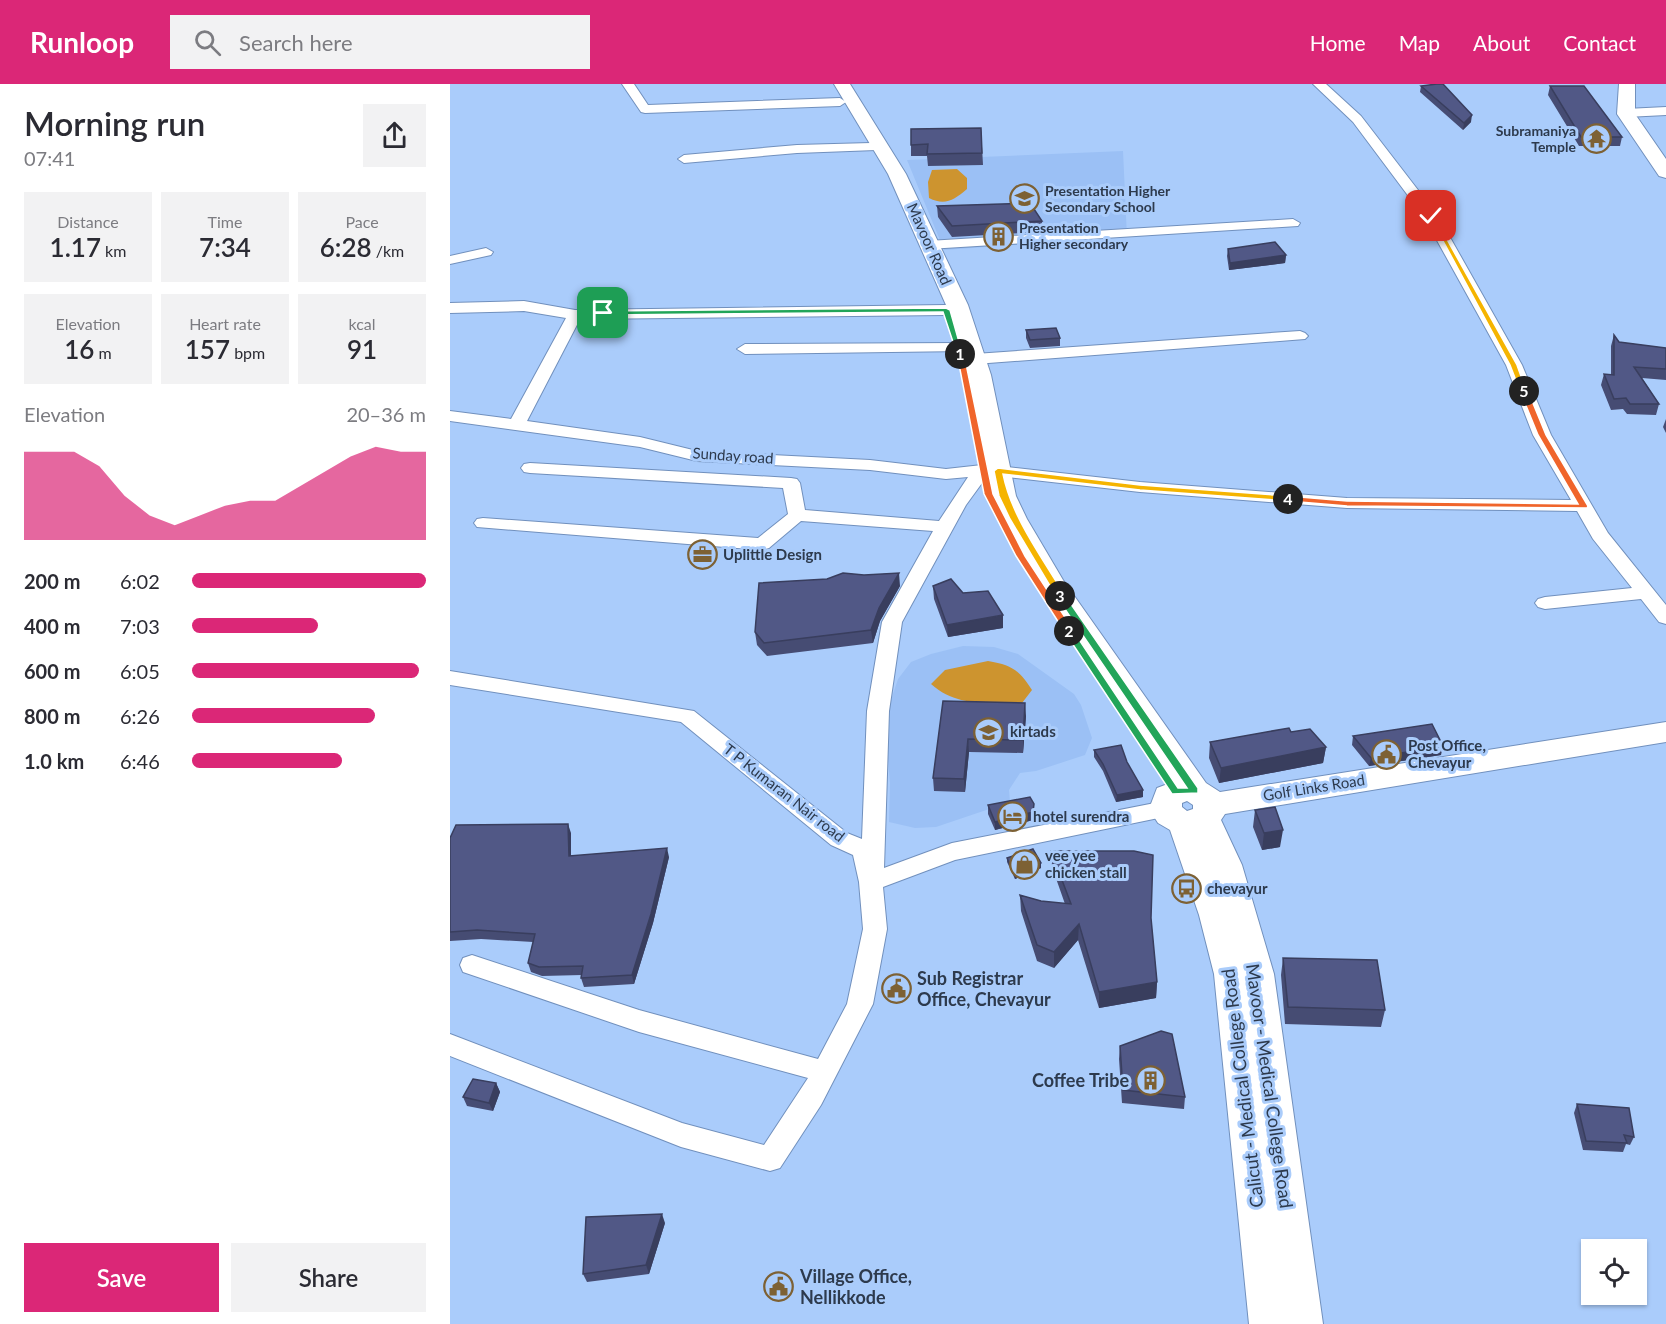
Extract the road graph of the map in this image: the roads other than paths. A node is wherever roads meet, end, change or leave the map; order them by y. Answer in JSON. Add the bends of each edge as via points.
{"nodes":[{"id":1,"x":628,"y":84,"type":"edge"},
{"id":2,"x":1319,"y":84,"type":"edge"},
{"id":3,"x":1627,"y":84,"type":"edge"},
{"id":4,"x":837,"y":90,"type":"edge"},
{"id":5,"x":1666,"y":111,"type":"edge"},
{"id":6,"x":1626,"y":113,"type":"junction"},
{"id":7,"x":871,"y":147,"type":"junction"},
{"id":8,"x":684,"y":159,"type":"dead end"},
{"id":9,"x":1666,"y":172,"type":"edge"},
{"id":10,"x":1293,"y":222,"type":"dead end"},
{"id":11,"x":928,"y":245,"type":"junction"},
{"id":12,"x":486,"y":252,"type":"dead end"},
{"id":13,"x":450,"y":260,"type":"edge"},
{"id":14,"x":450,"y":308,"type":"edge"},
{"id":15,"x":946,"y":310,"type":"junction"},
{"id":16,"x":575,"y":315,"type":"junction"},
{"id":17,"x":1300,"y":336,"type":"dead end"},
{"id":18,"x":744,"y":349,"type":"dead end"},
{"id":19,"x":967,"y":354,"type":"junction"},
{"id":20,"x":450,"y":416,"type":"edge"},
{"id":21,"x":516,"y":426,"type":"junction"},
{"id":22,"x":530,"y":468,"type":"dead end"},
{"id":23,"x":990,"y":470,"type":"junction"},
{"id":24,"x":1584,"y":506,"type":"junction"},
{"id":25,"x":797,"y":515,"type":"junction"},
{"id":26,"x":483,"y":523,"type":"dead end"},
{"id":27,"x":946,"y":527,"type":"junction"},
{"id":28,"x":1646,"y":593,"type":"junction"},
{"id":29,"x":1545,"y":603,"type":"dead end"},
{"id":30,"x":1666,"y":618,"type":"edge"},
{"id":31,"x":450,"y":678,"type":"edge"},
{"id":32,"x":1666,"y":732,"type":"edge"},
{"id":33,"x":1189,"y":806,"type":"junction"},
{"id":34,"x":871,"y":882,"type":"junction"},
{"id":35,"x":472,"y":965,"type":"dead end"},
{"id":36,"x":450,"y":1045,"type":"edge"},
{"id":37,"x":825,"y":1072,"type":"junction"},
{"id":38,"x":1271,"y":1324,"type":"edge"},
{"id":39,"x":1301,"y":1324,"type":"edge"}],
"edges":[{"from":1,"to":4,"type":"street","via":[[645,109]]},
{"from":2,"to":24,"type":"street","via":[[1357,119],[1431,216],[1514,365],[1542,435]]},
{"from":3,"to":6,"type":"main road"},
{"from":4,"to":7,"type":"main road","name":"Mavoor Road"},
{"from":4,"to":11,"type":"main road","name":"Mavoor Road","via":[[897,174]]},
{"from":5,"to":6,"type":"street"},
{"from":6,"to":9,"type":"main road"},
{"from":7,"to":8,"type":"street"},
{"from":7,"to":15,"type":"main road","name":"Mavoor Road","via":[[887,173]]},
{"from":10,"to":11,"type":"street"},
{"from":11,"to":19,"type":"main road","name":"Mavoor Road","via":[[957,305]]},
{"from":12,"to":13,"type":"street"},
{"from":14,"to":16,"type":"street","via":[[524,306]]},
{"from":15,"to":16,"type":"street"},
{"from":15,"to":19,"type":"main road","name":"Mavoor Road"},
{"from":16,"to":21,"type":"street"},
{"from":17,"to":19,"type":"street"},
{"from":18,"to":19,"type":"street"},
{"from":19,"to":23,"type":"main road","name":"Mavoor Road"},
{"from":20,"to":21,"type":"street","name":"Sunday road"},
{"from":21,"to":23,"type":"street","name":"Sunday road","via":[[640,442],[697,456],[870,465],[946,474]]},
{"from":22,"to":25,"type":"street","via":[[791,483]]},
{"from":23,"to":24,"type":"street","name":"Sunday road","via":[[1140,487],[1347,503]]},
{"from":23,"to":27,"type":"street","via":[[957,506]]},
{"from":23,"to":33,"type":"main road","name":"Mavoor Road","via":[[1050,581]]},
{"from":24,"to":28,"type":"street","via":[[1600,535]]},
{"from":25,"to":26,"type":"street","via":[[762,544]]},
{"from":25,"to":27,"type":"street"},
{"from":27,"to":34,"type":"street","via":[[892,622],[878,711]]},
{"from":28,"to":29,"type":"street"},
{"from":28,"to":30,"type":"street"},
{"from":31,"to":34,"type":"street","name":"T P Kumaran Nair road","via":[[687,716],[839,839],[864,850]]},
{"from":32,"to":33,"type":"main road","name":"Golf Links Road"},
{"from":33,"to":34,"type":"street","via":[[952,852]]},
{"from":33,"to":38,"type":"main road","name":"Calicut - Medical College Road","via":[[1232,974]]},
{"from":33,"to":39,"type":"main road","name":"Mavoor - Medical College Road","via":[[1225,865],[1256,974]]},
{"from":34,"to":37,"type":"street","via":[[875,929],[860,1004]]},
{"from":35,"to":37,"type":"street","via":[[639,1022]]},
{"from":36,"to":37,"type":"street","via":[[682,1135],[770,1160]]}]}
